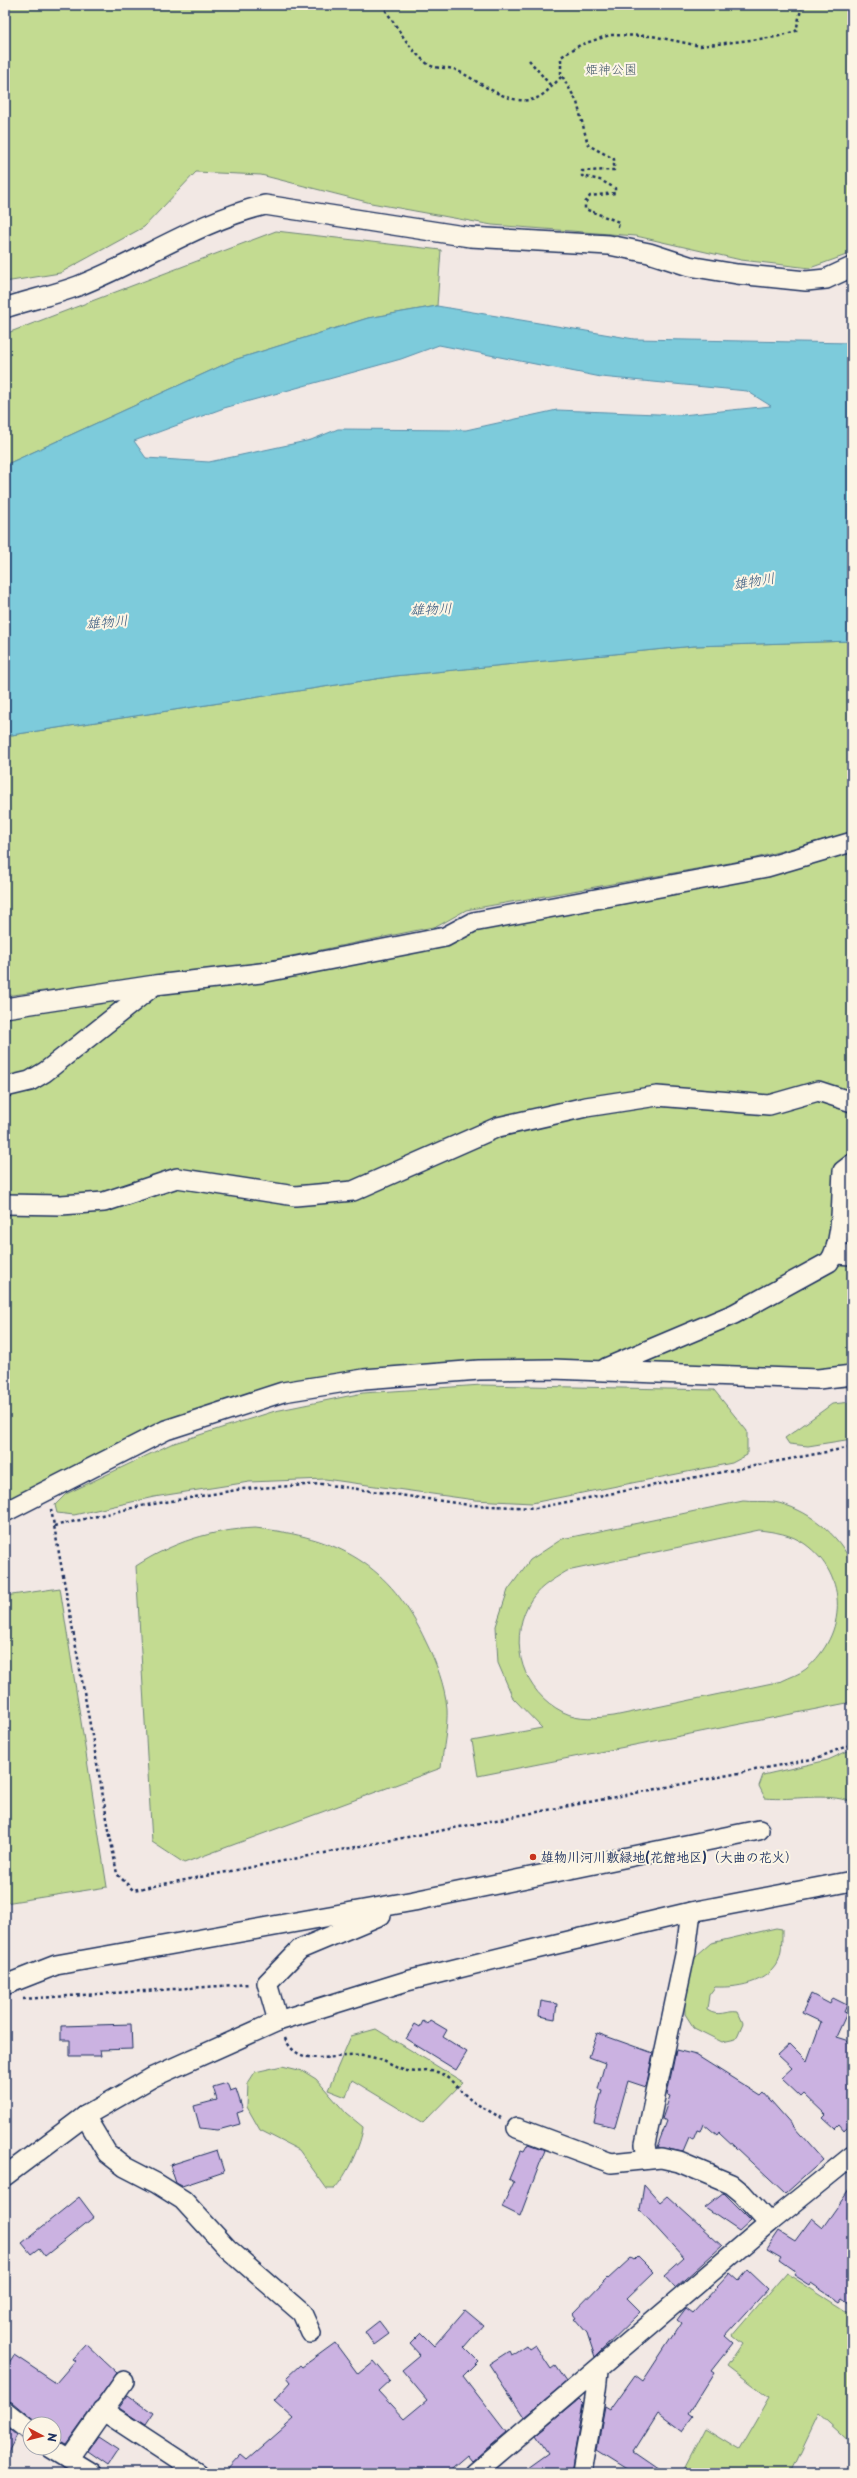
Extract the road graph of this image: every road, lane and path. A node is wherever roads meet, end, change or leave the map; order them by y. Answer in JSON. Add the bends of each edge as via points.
{"nodes":[{"id":1,"x":382,"y":5,"type":"edge"},
{"id":2,"x":802,"y":5,"type":"edge"},
{"id":3,"x":529,"y":60,"type":"dead end"},
{"id":4,"x":562,"y":76,"type":"junction"},
{"id":5,"x":552,"y":86,"type":"junction"},
{"id":6,"x":609,"y":245,"type":"junction"},
{"id":7,"x":852,"y":267,"type":"edge"},
{"id":8,"x":5,"y":308,"type":"edge"},
{"id":9,"x":852,"y":842,"type":"edge"},
{"id":10,"x":154,"y":985,"type":"junction"},
{"id":11,"x":5,"y":1008,"type":"edge"},
{"id":12,"x":5,"y":1088,"type":"edge"},
{"id":13,"x":852,"y":1102,"type":"edge"},
{"id":14,"x":852,"y":1164,"type":"edge"},
{"id":15,"x":5,"y":1204,"type":"edge"},
{"id":16,"x":843,"y":1255,"type":"edge"},
{"id":17,"x":600,"y":1370,"type":"junction"},
{"id":18,"x":852,"y":1375,"type":"edge"},
{"id":19,"x":852,"y":1447,"type":"edge"},
{"id":20,"x":5,"y":1512,"type":"edge"},
{"id":21,"x":852,"y":1744,"type":"edge"},
{"id":22,"x":759,"y":1830,"type":"dead end"},
{"id":23,"x":852,"y":1881,"type":"edge"},
{"id":24,"x":414,"y":1901,"type":"junction"},
{"id":25,"x":691,"y":1912,"type":"junction"},
{"id":26,"x":267,"y":1983,"type":"junction"},
{"id":27,"x":5,"y":1985,"type":"edge"},
{"id":28,"x":21,"y":1999,"type":"dead end"},
{"id":29,"x":278,"y":2021,"type":"junction"},
{"id":30,"x":85,"y":2116,"type":"junction"},
{"id":31,"x":517,"y":2128,"type":"joint"},
{"id":32,"x":852,"y":2156,"type":"edge"},
{"id":33,"x":647,"y":2159,"type":"junction"},
{"id":34,"x":5,"y":2176,"type":"edge"},
{"id":35,"x":769,"y":2223,"type":"junction"},
{"id":36,"x":311,"y":2332,"type":"dead end"},
{"id":37,"x":598,"y":2370,"type":"junction"},
{"id":38,"x":124,"y":2381,"type":"dead end"},
{"id":39,"x":102,"y":2410,"type":"junction"},
{"id":40,"x":5,"y":2411,"type":"edge"},
{"id":41,"x":22,"y":2425,"type":"edge"},
{"id":42,"x":62,"y":2455,"type":"edge"},
{"id":43,"x":69,"y":2459,"type":"junction"},
{"id":44,"x":92,"y":2473,"type":"edge"},
{"id":45,"x":198,"y":2473,"type":"edge"},
{"id":46,"x":475,"y":2473,"type":"edge"},
{"id":47,"x":582,"y":2473,"type":"edge"}],
"edges":[{"from":1,"to":5,"type":"path","via":[[411,46],[430,65],[440,69],[454,69],[500,96],[524,101],[537,98]]},
{"from":2,"to":4,"type":"path","via":[[796,31],[776,37],[700,46],[652,36],[610,35],[580,45],[561,57]]},
{"from":3,"to":5,"type":"path"},
{"from":4,"to":5,"type":"path"},
{"from":4,"to":6,"type":"path","via":[[577,102],[588,145],[614,159],[614,170],[582,171],[582,176],[600,180],[615,188],[615,193],[590,196],[585,203],[585,209],[619,222],[617,228],[606,231],[603,236]]},
{"from":6,"to":7,"type":"street","via":[[649,253],[689,266],[806,281],[826,279]]},
{"from":6,"to":8,"type":"street","via":[[470,237],[265,205],[236,212],[203,226],[78,286]]},
{"from":9,"to":10,"type":"street","via":[[767,867],[473,922],[445,937],[261,973]]},
{"from":10,"to":11,"type":"street"},
{"from":10,"to":12,"type":"street","via":[[45,1072],[30,1081]]},
{"from":13,"to":15,"type":"street","via":[[818,1091],[769,1105],[657,1096],[586,1107],[498,1127],[353,1190],[295,1196],[177,1178],[104,1202],[61,1205]]},
{"from":14,"to":16,"type":"street","via":[[843,1171],[839,1231]]},
{"from":16,"to":17,"type":"street","via":[[734,1314]]},
{"from":17,"to":18,"type":"street","via":[[818,1379]]},
{"from":17,"to":20,"type":"street","via":[[479,1370],[364,1379],[283,1392],[166,1430]]},
{"from":19,"to":21,"type":"path","via":[[536,1508],[470,1505],[322,1484],[243,1489],[141,1506],[54,1526],[117,1874],[133,1890],[816,1758]]},
{"from":22,"to":24,"type":"street"},
{"from":23,"to":25,"type":"street"},
{"from":24,"to":26,"type":"street","via":[[300,1949]]},
{"from":24,"to":27,"type":"street","via":[[56,1965]]},
{"from":25,"to":29,"type":"street","via":[[407,1981]]},
{"from":25,"to":33,"type":"street","via":[[686,1950],[645,2144]]},
{"from":26,"to":28,"type":"path"},
{"from":26,"to":29,"type":"street"},
{"from":29,"to":30,"type":"street","via":[[153,2077]]},
{"from":29,"to":31,"type":"path","via":[[289,2048],[301,2057],[363,2056],[386,2060],[402,2070],[417,2074],[435,2072],[443,2075],[472,2101]]},
{"from":30,"to":34,"type":"street"},
{"from":30,"to":36,"type":"street","via":[[107,2152],[125,2167],[183,2200],[227,2248],[302,2313]]},
{"from":31,"to":33,"type":"street","via":[[611,2163]]},
{"from":32,"to":35,"type":"street"},
{"from":33,"to":35,"type":"street","via":[[661,2158],[679,2162],[731,2184]]},
{"from":35,"to":37,"type":"street"},
{"from":37,"to":46,"type":"street"},
{"from":37,"to":47,"type":"street"},
{"from":38,"to":39,"type":"street"},
{"from":39,"to":43,"type":"street"},
{"from":39,"to":45,"type":"street"},
{"from":40,"to":41,"type":"street"},
{"from":42,"to":43,"type":"street"},
{"from":43,"to":44,"type":"street"}]}
